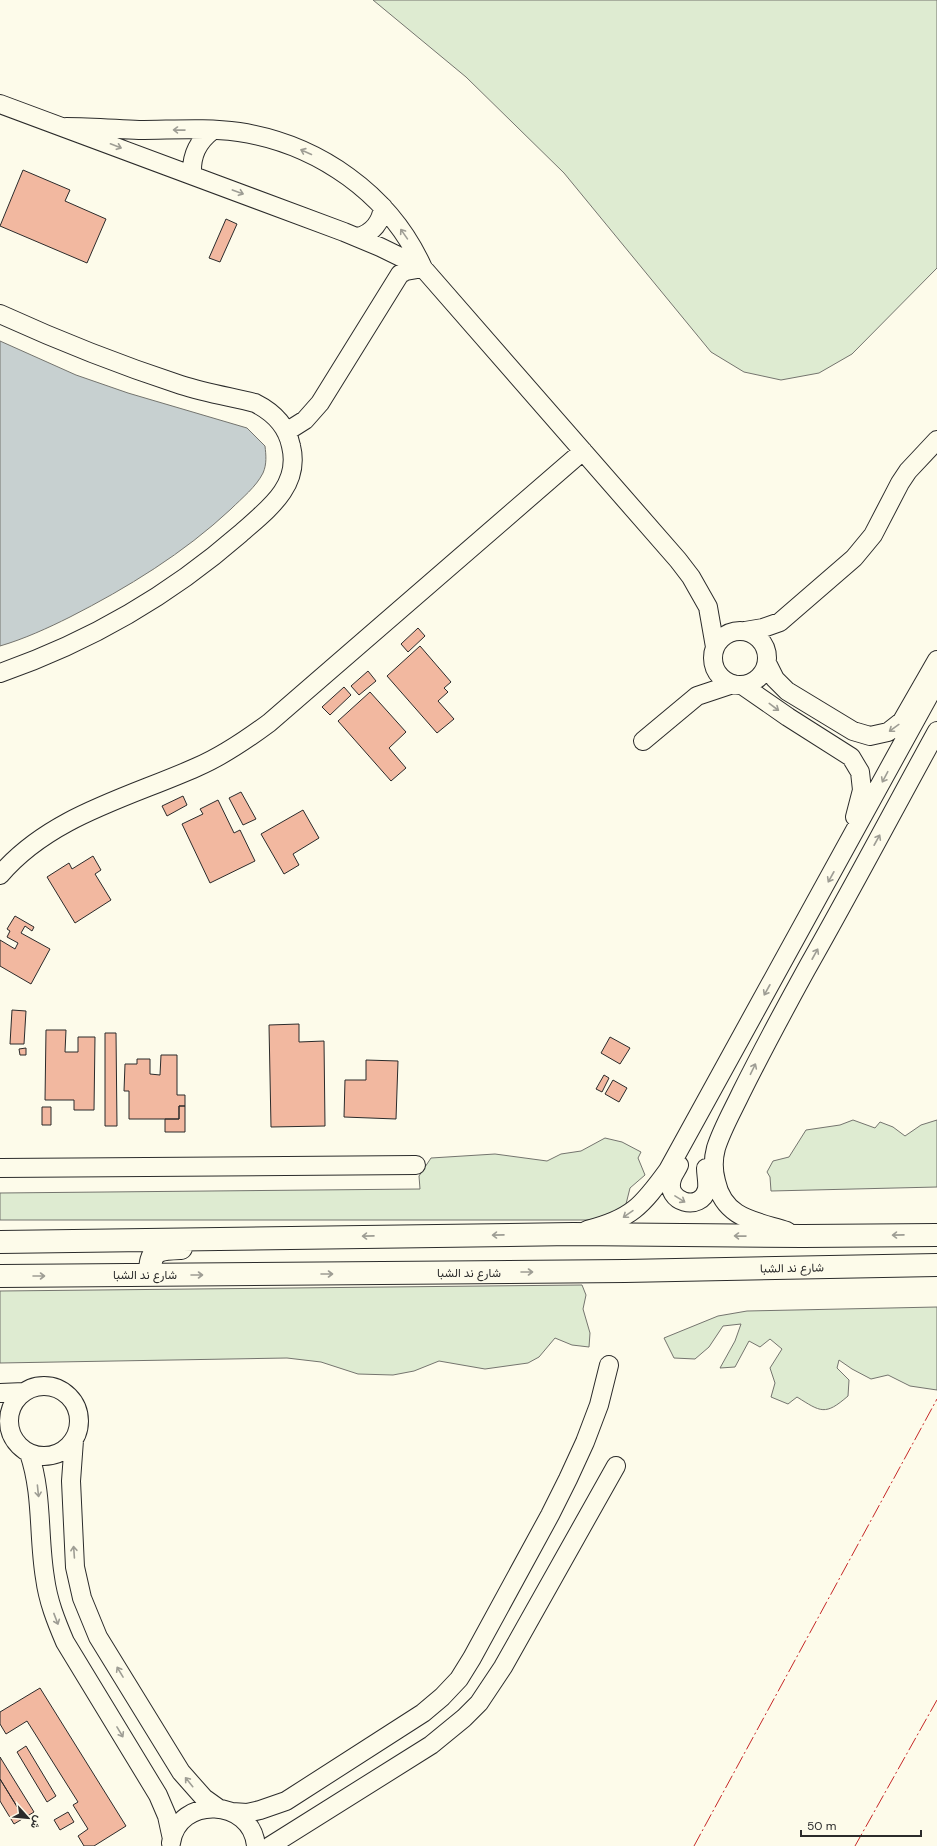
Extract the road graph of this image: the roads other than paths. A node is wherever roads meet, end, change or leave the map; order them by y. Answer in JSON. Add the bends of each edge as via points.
{"nodes":[{"id":1,"x":0,"y":104,"type":"edge"},
{"id":2,"x":66,"y":127,"type":"junction"},
{"id":3,"x":213,"y":130,"type":"junction"},
{"id":4,"x":192,"y":175,"type":"junction"},
{"id":5,"x":383,"y":207,"type":"junction"},
{"id":6,"x":358,"y":238,"type":"junction"},
{"id":7,"x":423,"y":268,"type":"junction"},
{"id":8,"x":0,"y":314,"type":"edge"},
{"id":9,"x":286,"y":432,"type":"junction"},
{"id":10,"x":937,"y":440,"type":"edge"},
{"id":11,"x":583,"y":451,"type":"junction"},
{"id":12,"x":708,"y":607,"type":"junction"},
{"id":13,"x":780,"y":622,"type":"junction"},
{"id":14,"x":743,"y":630,"type":"junction"},
{"id":15,"x":714,"y":653,"type":"junction"},
{"id":16,"x":767,"y":660,"type":"junction"},
{"id":17,"x":937,"y":660,"type":"edge"},
{"id":18,"x":0,"y":673,"type":"edge"},
{"id":19,"x":937,"y":681,"type":"edge"},
{"id":20,"x":738,"y":684,"type":"junction"},
{"id":21,"x":697,"y":696,"type":"junction"},
{"id":22,"x":937,"y":731,"type":"edge"},
{"id":23,"x":643,"y":741,"type":"dead end"},
{"id":24,"x":850,"y":843,"type":"junction"},
{"id":25,"x":0,"y":874,"type":"edge"},
{"id":26,"x":711,"y":1090,"type":"junction"},
{"id":27,"x":736,"y":1104,"type":"junction"},
{"id":28,"x":416,"y":1165,"type":"dead end"},
{"id":29,"x":0,"y":1168,"type":"edge"},
{"id":30,"x":572,"y":1234,"type":"junction"},
{"id":31,"x":937,"y":1235,"type":"edge"},
{"id":32,"x":803,"y":1236,"type":"junction"},
{"id":33,"x":207,"y":1239,"type":"junction"},
{"id":34,"x":0,"y":1242,"type":"edge"},
{"id":35,"x":937,"y":1265,"type":"edge"},
{"id":36,"x":150,"y":1275,"type":"junction"},
{"id":37,"x":0,"y":1276,"type":"edge"},
{"id":38,"x":609,"y":1365,"type":"dead end"},
{"id":39,"x":24,"y":1392,"type":"junction"},
{"id":40,"x":0,"y":1393,"type":"edge"},
{"id":41,"x":8,"y":1437,"type":"edge"},
{"id":42,"x":74,"y":1440,"type":"junction"},
{"id":43,"x":29,"y":1453,"type":"junction"},
{"id":44,"x":616,"y":1466,"type":"dead end"},
{"id":45,"x":225,"y":1810,"type":"junction"},
{"id":46,"x":171,"y":1842,"type":"edge"},
{"id":47,"x":256,"y":1846,"type":"edge"},
{"id":48,"x":270,"y":1846,"type":"edge"}],
"edges":[{"from":1,"to":2,"type":"street"},
{"from":3,"to":2,"type":"street","one_way":true},
{"from":2,"to":4,"type":"street","one_way":true},
{"from":3,"to":4,"type":"street","via":[[204,136],[198,145],[192,160]]},
{"from":5,"to":3,"type":"street","one_way":true,"via":[[353,180],[306,152],[255,135]]},
{"from":4,"to":6,"type":"street","one_way":true},
{"from":5,"to":6,"type":"street","via":[[376,227]]},
{"from":7,"to":5,"type":"street","one_way":true,"via":[[410,243]]},
{"from":6,"to":7,"type":"street"},
{"from":7,"to":9,"type":"street","via":[[400,274],[320,403],[305,420]]},
{"from":7,"to":11,"type":"street"},
{"from":8,"to":9,"type":"street","via":[[88,351],[182,385],[255,403],[271,413]]},
{"from":9,"to":18,"type":"street","via":[[294,464],[287,486],[276,500],[225,547],[170,590],[116,623],[77,642]]},
{"from":10,"to":13,"type":"street","via":[[908,471],[864,547]]},
{"from":11,"to":12,"type":"street","via":[[665,544],[691,577]]},
{"from":11,"to":25,"type":"street","via":[[281,713],[252,735],[198,767],[101,806],[60,827],[28,848]]},
{"from":12,"to":14,"type":"street"},
{"from":12,"to":15,"type":"street"},
{"from":13,"to":14,"type":"street","via":[[763,628]]},
{"from":13,"to":16,"type":"street"},
{"from":14,"to":15,"type":"street","via":[[729,633],[718,641]]},
{"from":14,"to":16,"type":"street","via":[[761,640]]},
{"from":15,"to":20,"type":"street","via":[[717,672],[727,682]]},
{"from":15,"to":21,"type":"street"},
{"from":17,"to":16,"type":"street","one_way":true,"via":[[902,721],[888,732],[870,736],[861,735],[787,691],[775,679]]},
{"from":16,"to":20,"type":"street","via":[[764,670],[755,680]]},
{"from":19,"to":24,"type":"street","one_way":true},
{"from":20,"to":21,"type":"street"},
{"from":20,"to":24,"type":"street","one_way":true,"via":[[844,751],[856,764],[860,772],[862,790],[852,825]]},
{"from":21,"to":23,"type":"street"},
{"from":27,"to":22,"type":"street","one_way":true,"via":[[781,1014]]},
{"from":24,"to":26,"type":"street","one_way":true},
{"from":26,"to":27,"type":"street","one_way":true,"via":[[700,1126],[672,1179],[672,1191],[684,1203],[696,1202],[705,1194],[706,1163],[710,1144],[717,1126]]},
{"from":26,"to":30,"type":"street","one_way":true,"via":[[668,1170],[638,1207],[617,1221]]},
{"from":27,"to":32,"type":"street","via":[[714,1160],[716,1182],[723,1199],[733,1211],[746,1219]]},
{"from":28,"to":29,"type":"street"},
{"from":32,"to":30,"type":"main road","one_way":true},
{"from":30,"to":33,"type":"main road","one_way":true},
{"from":31,"to":32,"type":"main road","one_way":true},
{"from":33,"to":34,"type":"main road"},
{"from":33,"to":36,"type":"main road","via":[[198,1246],[165,1248],[157,1251],[151,1259]]},
{"from":36,"to":35,"type":"main road","name":"شارع ند الشبا","one_way":true,"via":[[634,1271]]},
{"from":37,"to":36,"type":"main road","name":"شارع ند الشبا","one_way":true},
{"from":38,"to":45,"type":"street","via":[[599,1405],[568,1479],[459,1679],[424,1713],[297,1795],[274,1807],[247,1813]]},
{"from":39,"to":40,"type":"street"},
{"from":39,"to":41,"type":"street","via":[[15,1402],[9,1415]]},
{"from":39,"to":42,"type":"street","via":[[34,1387],[50,1386],[72,1399],[79,1419]]},
{"from":41,"to":43,"type":"street"},
{"from":42,"to":43,"type":"street","via":[[54,1455]]},
{"from":45,"to":42,"type":"street","one_way":true,"via":[[204,1798],[181,1772],[98,1637],[87,1614],[78,1583],[74,1551],[71,1467]]},
{"from":43,"to":46,"type":"street","one_way":true,"via":[[38,1486],[44,1577],[54,1615],[65,1642],[158,1795],[167,1816]]},
{"from":44,"to":48,"type":"street","via":[[503,1667],[479,1702],[432,1745]]},
{"from":45,"to":46,"type":"street","via":[[203,1809],[189,1815],[178,1825]]},
{"from":45,"to":47,"type":"street","via":[[244,1820],[252,1831]]}]}
